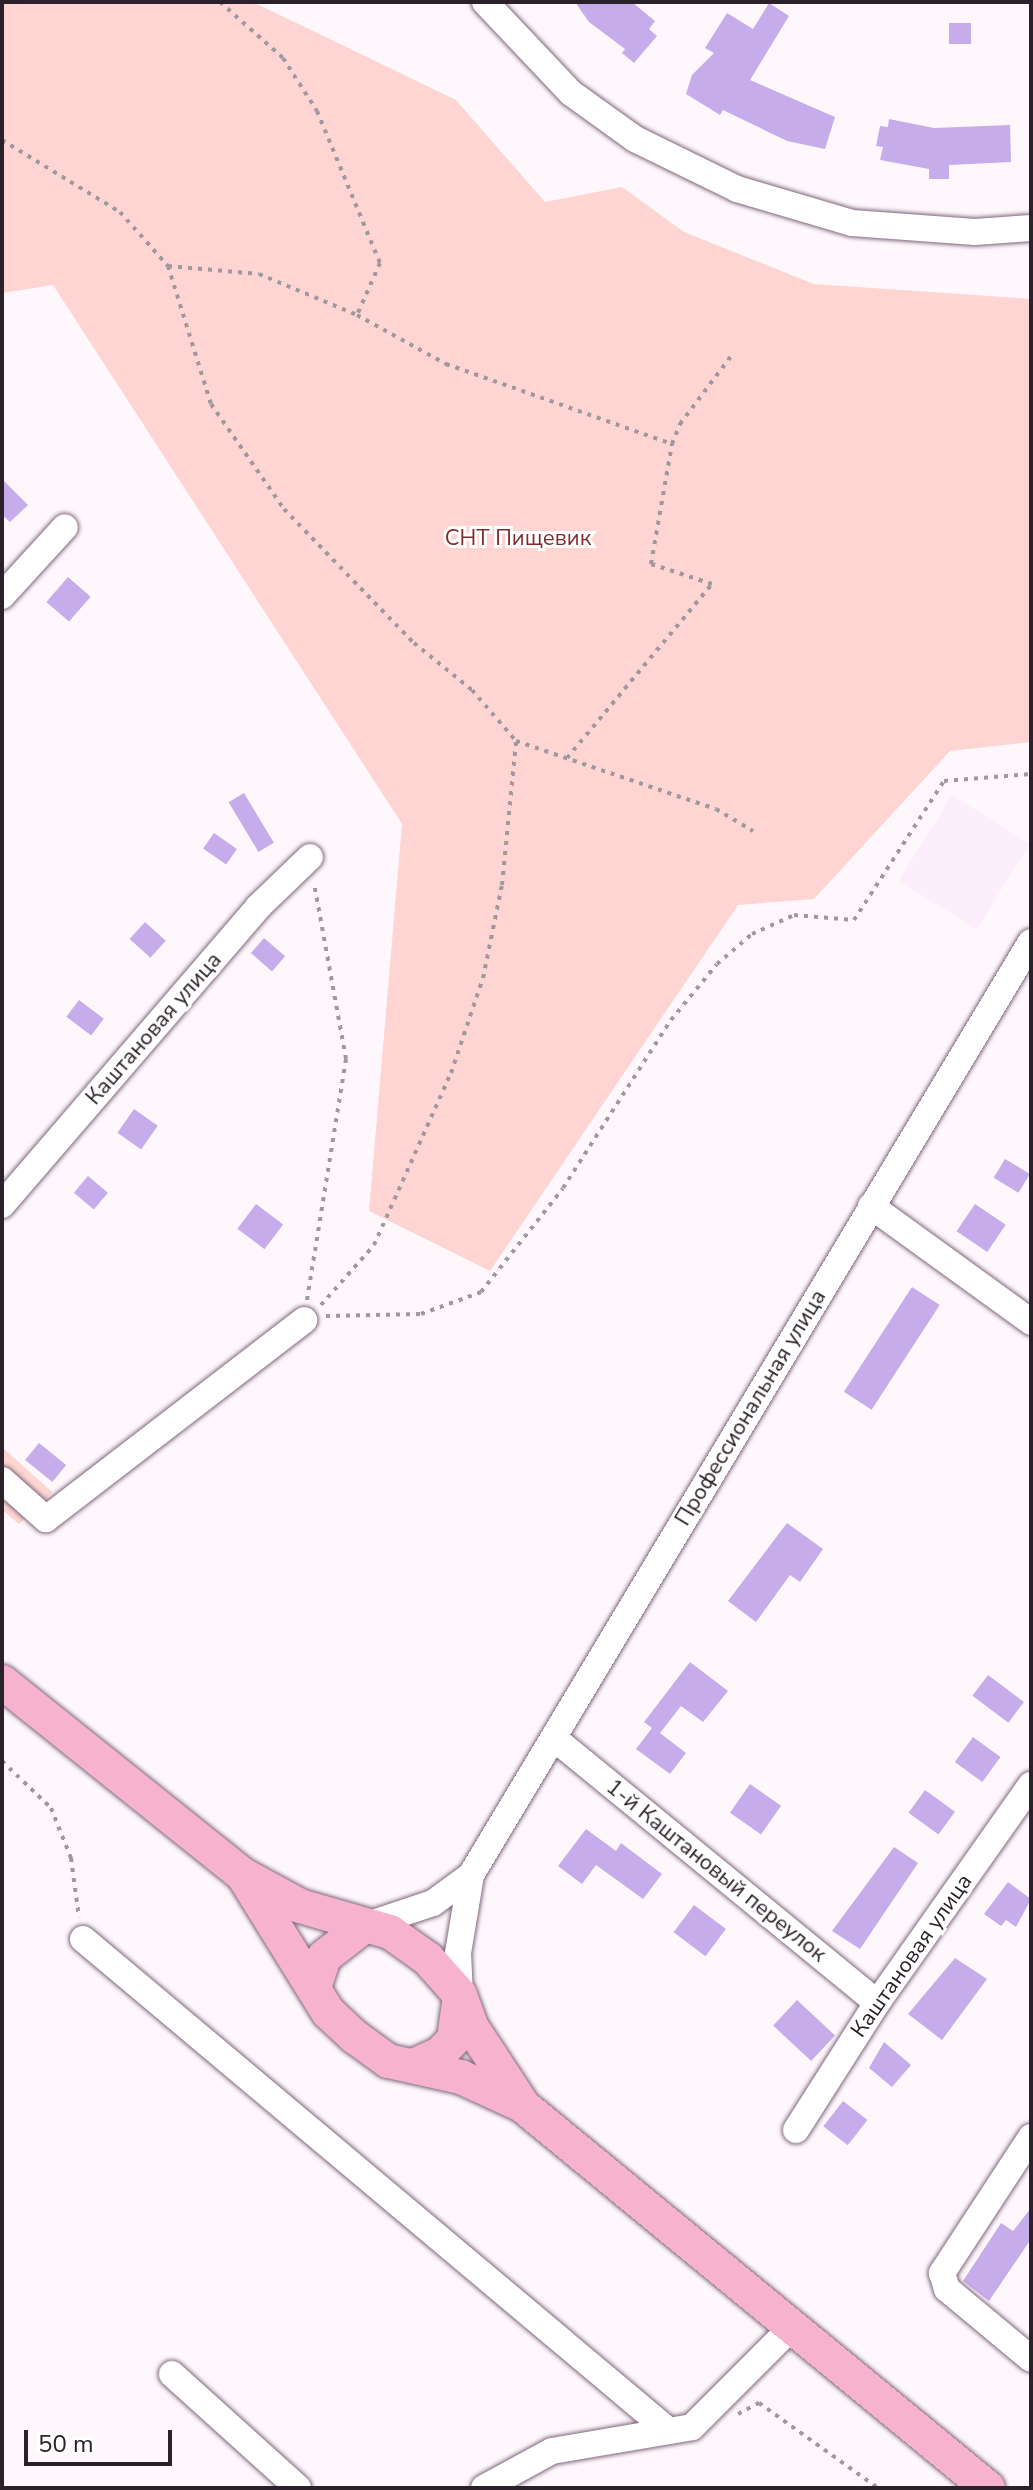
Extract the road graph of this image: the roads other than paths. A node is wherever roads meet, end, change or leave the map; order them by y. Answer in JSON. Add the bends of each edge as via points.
{"nodes":[{"id":1,"x":485,"y":2,"type":"edge"},
{"id":2,"x":1031,"y":228,"type":"edge"},
{"id":3,"x":65,"y":527,"type":"dead end"},
{"id":4,"x":2,"y":596,"type":"edge"},
{"id":5,"x":310,"y":857,"type":"road end"},
{"id":6,"x":1031,"y":942,"type":"edge"},
{"id":7,"x":2,"y":1205,"type":"edge"},
{"id":8,"x":871,"y":1206,"type":"junction"},
{"id":9,"x":304,"y":1320,"type":"road end"},
{"id":10,"x":1031,"y":1322,"type":"edge"},
{"id":11,"x":2,"y":1480,"type":"edge"},
{"id":12,"x":2,"y":1682,"type":"edge"},
{"id":13,"x":555,"y":1739,"type":"junction"},
{"id":14,"x":1031,"y":1785,"type":"edge"},
{"id":15,"x":243,"y":1875,"type":"junction"},
{"id":16,"x":471,"y":1875,"type":"junction"},
{"id":17,"x":364,"y":1926,"type":"junction"},
{"id":18,"x":83,"y":1939,"type":"road end"},
{"id":19,"x":315,"y":1985,"type":"junction"},
{"id":20,"x":460,"y":1995,"type":"junction"},
{"id":21,"x":877,"y":2003,"type":"junction"},
{"id":22,"x":413,"y":2066,"type":"junction"},
{"id":23,"x":522,"y":2105,"type":"junction"},
{"id":24,"x":796,"y":2130,"type":"dead end"},
{"id":25,"x":1031,"y":2137,"type":"edge"},
{"id":26,"x":791,"y":2328,"type":"junction"},
{"id":27,"x":1031,"y":2359,"type":"edge"},
{"id":28,"x":172,"y":2374,"type":"dead end"},
{"id":29,"x":669,"y":2431,"type":"junction"},
{"id":30,"x":298,"y":2488,"type":"edge"},
{"id":31,"x":484,"y":2488,"type":"edge"},
{"id":32,"x":988,"y":2488,"type":"edge"}],
"edges":[{"from":1,"to":2,"type":"street","via":[[571,93],[635,139],[737,189],[852,223],[975,232]]},
{"from":3,"to":4,"type":"street"},
{"from":5,"to":7,"type":"street","name":"Каштановая улица","via":[[258,907]]},
{"from":6,"to":8,"type":"street","name":"Профессиональная улица"},
{"from":8,"to":10,"type":"street"},
{"from":8,"to":13,"type":"street","name":"Профессиональная улица"},
{"from":9,"to":11,"type":"street","via":[[46,1519]]},
{"from":12,"to":15,"type":"main road"},
{"from":13,"to":16,"type":"street","name":"Профессиональная улица"},
{"from":13,"to":21,"type":"street","name":"1-й Каштановый переулок"},
{"from":14,"to":21,"type":"street","name":"Каштановая улица"},
{"from":15,"to":17,"type":"main road","via":[[300,1906]]},
{"from":15,"to":19,"type":"main road"},
{"from":16,"to":17,"type":"street","via":[[433,1903]]},
{"from":16,"to":20,"type":"street","via":[[458,1953]]},
{"from":17,"to":19,"type":"main road","via":[[324,1957]]},
{"from":17,"to":20,"type":"main road","via":[[402,1940]]},
{"from":18,"to":29,"type":"street"},
{"from":19,"to":22,"type":"main road","via":[[328,2012],[365,2046],[388,2061]]},
{"from":20,"to":22,"type":"main road","via":[[454,2039],[440,2054]]},
{"from":20,"to":23,"type":"main road","via":[[471,2026]]},
{"from":21,"to":24,"type":"street","name":"Каштановая улица"},
{"from":22,"to":23,"type":"main road","via":[[461,2077]]},
{"from":23,"to":26,"type":"main road"},
{"from":25,"to":27,"type":"street","via":[[942,2273],[947,2289]]},
{"from":26,"to":29,"type":"street","via":[[692,2427]]},
{"from":26,"to":32,"type":"main road"},
{"from":28,"to":30,"type":"street"},
{"from":29,"to":31,"type":"street","via":[[552,2451]]}]}
